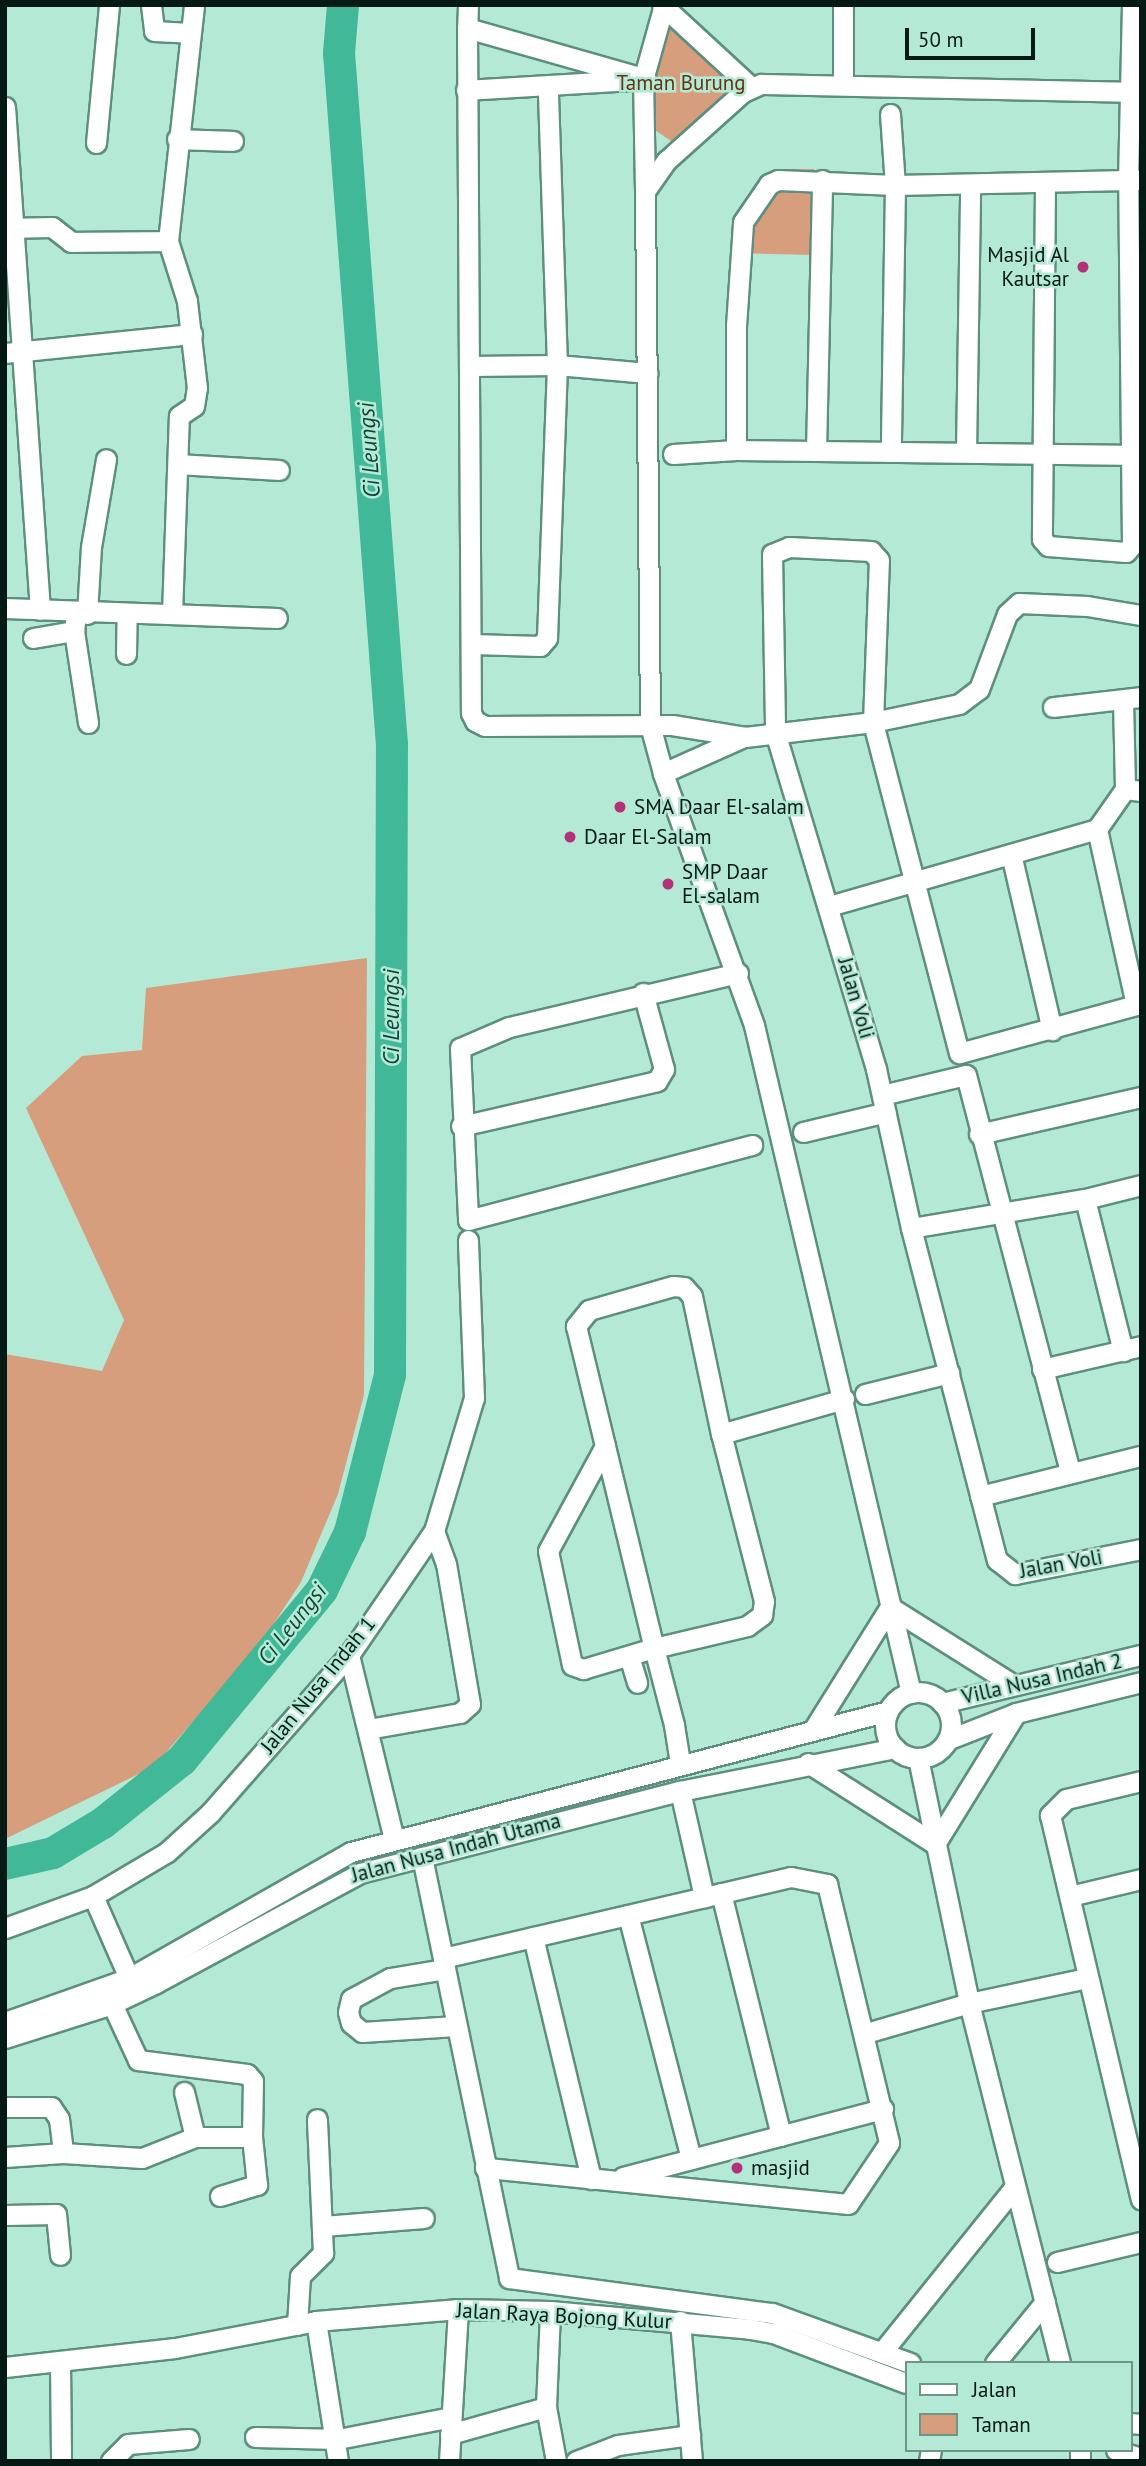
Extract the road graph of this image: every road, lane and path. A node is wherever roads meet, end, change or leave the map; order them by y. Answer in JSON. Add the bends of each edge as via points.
{"nodes":[{"id":1,"x":109,"y":5,"type":"edge"},
{"id":2,"x":151,"y":5,"type":"edge"},
{"id":3,"x":194,"y":5,"type":"edge"},
{"id":4,"x":468,"y":5,"type":"edge"},
{"id":5,"x":663,"y":5,"type":"edge"},
{"id":6,"x":843,"y":5,"type":"edge"},
{"id":7,"x":1132,"y":5,"type":"edge"},
{"id":8,"x":467,"y":28,"type":"junction"},
{"id":9,"x":190,"y":33,"type":"junction"},
{"id":10,"x":645,"y":80,"type":"junction"},
{"id":11,"x":843,"y":83,"type":"junction"},
{"id":12,"x":751,"y":87,"type":"junction"},
{"id":13,"x":548,"y":89,"type":"junction"},
{"id":14,"x":466,"y":90,"type":"junction"},
{"id":15,"x":1135,"y":91,"type":"edge"},
{"id":16,"x":5,"y":107,"type":"edge"},
{"id":17,"x":890,"y":114,"type":"dead end"},
{"id":18,"x":177,"y":139,"type":"junction"},
{"id":19,"x":233,"y":141,"type":"dead end"},
{"id":20,"x":96,"y":144,"type":"dead end"},
{"id":21,"x":822,"y":180,"type":"junction"},
{"id":22,"x":1134,"y":180,"type":"edge"},
{"id":23,"x":1045,"y":183,"type":"junction"},
{"id":24,"x":895,"y":185,"type":"junction"},
{"id":25,"x":970,"y":185,"type":"junction"},
{"id":26,"x":645,"y":191,"type":"junction"},
{"id":27,"x":8,"y":228,"type":"edge"},
{"id":28,"x":169,"y":241,"type":"junction"},
{"id":29,"x":191,"y":334,"type":"junction"},
{"id":30,"x":13,"y":353,"type":"edge"},
{"id":31,"x":556,"y":365,"type":"junction"},
{"id":32,"x":469,"y":366,"type":"junction"},
{"id":33,"x":648,"y":373,"type":"junction"},
{"id":34,"x":736,"y":450,"type":"junction"},
{"id":35,"x":816,"y":451,"type":"junction"},
{"id":36,"x":891,"y":452,"type":"junction"},
{"id":37,"x":966,"y":452,"type":"junction"},
{"id":38,"x":1041,"y":453,"type":"junction"},
{"id":39,"x":673,"y":454,"type":"dead end"},
{"id":40,"x":1136,"y":454,"type":"edge"},
{"id":41,"x":106,"y":459,"type":"dead end"},
{"id":42,"x":178,"y":464,"type":"junction"},
{"id":43,"x":279,"y":470,"type":"dead end"},
{"id":44,"x":5,"y":608,"type":"edge"},
{"id":45,"x":40,"y":610,"type":"junction"},
{"id":46,"x":172,"y":614,"type":"junction"},
{"id":47,"x":127,"y":615,"type":"junction"},
{"id":48,"x":1141,"y":615,"type":"edge"},
{"id":49,"x":278,"y":618,"type":"dead end"},
{"id":50,"x":79,"y":619,"type":"junction"},
{"id":51,"x":33,"y":638,"type":"dead end"},
{"id":52,"x":472,"y":644,"type":"junction"},
{"id":53,"x":126,"y":654,"type":"dead end"},
{"id":54,"x":1132,"y":698,"type":"edge"},
{"id":55,"x":1053,"y":707,"type":"dead end"},
{"id":56,"x":873,"y":722,"type":"junction"},
{"id":57,"x":88,"y":723,"type":"dead end"},
{"id":58,"x":650,"y":725,"type":"junction"},
{"id":59,"x":775,"y":732,"type":"junction"},
{"id":60,"x":745,"y":737,"type":"junction"},
{"id":61,"x":663,"y":773,"type":"junction"},
{"id":62,"x":1133,"y":790,"type":"edge"},
{"id":63,"x":1097,"y":829,"type":"junction"},
{"id":64,"x":1011,"y":854,"type":"junction"},
{"id":65,"x":915,"y":880,"type":"junction"},
{"id":66,"x":829,"y":905,"type":"junction"},
{"id":67,"x":738,"y":974,"type":"junction"},
{"id":68,"x":643,"y":993,"type":"junction"},
{"id":69,"x":1052,"y":1030,"type":"junction"},
{"id":70,"x":1141,"y":1097,"type":"edge"},
{"id":71,"x":884,"y":1103,"type":"junction"},
{"id":72,"x":461,"y":1126,"type":"junction"},
{"id":73,"x":803,"y":1132,"type":"dead end"},
{"id":74,"x":979,"y":1133,"type":"junction"},
{"id":75,"x":752,"y":1144,"type":"dead end"},
{"id":76,"x":1141,"y":1185,"type":"edge"},
{"id":77,"x":1084,"y":1199,"type":"junction"},
{"id":78,"x":999,"y":1214,"type":"junction"},
{"id":79,"x":911,"y":1228,"type":"junction"},
{"id":80,"x":468,"y":1240,"type":"dead end"},
{"id":81,"x":1132,"y":1348,"type":"edge"},
{"id":82,"x":1042,"y":1369,"type":"junction"},
{"id":83,"x":948,"y":1373,"type":"junction"},
{"id":84,"x":865,"y":1394,"type":"dead end"},
{"id":85,"x":844,"y":1399,"type":"junction"},
{"id":86,"x":721,"y":1434,"type":"junction"},
{"id":87,"x":605,"y":1446,"type":"junction"},
{"id":88,"x":1140,"y":1460,"type":"edge"},
{"id":89,"x":1070,"y":1472,"type":"junction"},
{"id":90,"x":981,"y":1496,"type":"junction"},
{"id":91,"x":434,"y":1531,"type":"junction"},
{"id":92,"x":1141,"y":1549,"type":"edge"},
{"id":93,"x":891,"y":1607,"type":"junction"},
{"id":94,"x":654,"y":1648,"type":"junction"},
{"id":95,"x":349,"y":1654,"type":"junction"},
{"id":96,"x":629,"y":1656,"type":"junction"},
{"id":97,"x":1141,"y":1656,"type":"edge"},
{"id":98,"x":1141,"y":1682,"type":"edge"},
{"id":99,"x":637,"y":1683,"type":"dead end"},
{"id":100,"x":1014,"y":1685,"type":"junction"},
{"id":101,"x":911,"y":1693,"type":"junction"},
{"id":102,"x":942,"y":1703,"type":"junction"},
{"id":103,"x":888,"y":1711,"type":"junction"},
{"id":104,"x":1016,"y":1713,"type":"junction"},
{"id":105,"x":368,"y":1729,"type":"junction"},
{"id":106,"x":813,"y":1730,"type":"junction"},
{"id":107,"x":947,"y":1740,"type":"junction"},
{"id":108,"x":895,"y":1748,"type":"junction"},
{"id":109,"x":918,"y":1758,"type":"junction"},
{"id":110,"x":680,"y":1763,"type":"junction"},
{"id":111,"x":808,"y":1763,"type":"junction"},
{"id":112,"x":1141,"y":1781,"type":"edge"},
{"id":113,"x":680,"y":1791,"type":"junction"},
{"id":114,"x":394,"y":1839,"type":"junction"},
{"id":115,"x":934,"y":1844,"type":"junction"},
{"id":116,"x":422,"y":1857,"type":"junction"},
{"id":117,"x":1141,"y":1879,"type":"edge"},
{"id":118,"x":713,"y":1895,"type":"junction"},
{"id":119,"x":93,"y":1896,"type":"junction"},
{"id":120,"x":1070,"y":1896,"type":"junction"},
{"id":121,"x":628,"y":1915,"type":"junction"},
{"id":122,"x":5,"y":1928,"type":"edge"},
{"id":123,"x":533,"y":1937,"type":"junction"},
{"id":124,"x":444,"y":1964,"type":"junction"},
{"id":125,"x":129,"y":1978,"type":"junction"},
{"id":126,"x":1087,"y":1978,"type":"junction"},
{"id":127,"x":969,"y":2003,"type":"junction"},
{"id":128,"x":111,"y":2004,"type":"junction"},
{"id":129,"x":44,"y":2017,"type":"junction"},
{"id":130,"x":5,"y":2022,"type":"edge"},
{"id":131,"x":456,"y":2026,"type":"junction"},
{"id":132,"x":866,"y":2033,"type":"junction"},
{"id":133,"x":5,"y":2038,"type":"edge"},
{"id":134,"x":184,"y":2092,"type":"dead end"},
{"id":135,"x":5,"y":2107,"type":"edge"},
{"id":136,"x":883,"y":2109,"type":"junction"},
{"id":137,"x":317,"y":2119,"type":"dead end"},
{"id":138,"x":781,"y":2136,"type":"junction"},
{"id":139,"x":195,"y":2137,"type":"junction"},
{"id":140,"x":252,"y":2137,"type":"junction"},
{"id":141,"x":63,"y":2153,"type":"junction"},
{"id":142,"x":5,"y":2158,"type":"edge"},
{"id":143,"x":691,"y":2159,"type":"junction"},
{"id":144,"x":485,"y":2168,"type":"junction"},
{"id":145,"x":1138,"y":2169,"type":"edge"},
{"id":146,"x":600,"y":2180,"type":"junction"},
{"id":147,"x":1014,"y":2188,"type":"junction"},
{"id":148,"x":220,"y":2196,"type":"dead end"},
{"id":149,"x":1141,"y":2199,"type":"edge"},
{"id":150,"x":5,"y":2215,"type":"edge"},
{"id":151,"x":424,"y":2218,"type":"dead end"},
{"id":152,"x":323,"y":2226,"type":"junction"},
{"id":153,"x":1141,"y":2242,"type":"edge"},
{"id":154,"x":60,"y":2255,"type":"dead end"},
{"id":155,"x":1056,"y":2262,"type":"dead end"},
{"id":156,"x":1045,"y":2302,"type":"junction"},
{"id":157,"x":458,"y":2309,"type":"junction"},
{"id":158,"x":550,"y":2311,"type":"junction"},
{"id":159,"x":680,"y":2321,"type":"junction"},
{"id":160,"x":307,"y":2323,"type":"junction"},
{"id":161,"x":882,"y":2352,"type":"junction"},
{"id":162,"x":60,"y":2361,"type":"junction"},
{"id":163,"x":905,"y":2361,"type":"edge"},
{"id":164,"x":997,"y":2361,"type":"edge"},
{"id":165,"x":1060,"y":2361,"type":"edge"},
{"id":166,"x":5,"y":2367,"type":"edge"},
{"id":167,"x":904,"y":2382,"type":"edge"},
{"id":168,"x":546,"y":2407,"type":"junction"},
{"id":169,"x":451,"y":2426,"type":"junction"},
{"id":170,"x":690,"y":2435,"type":"junction"},
{"id":171,"x":255,"y":2437,"type":"dead end"},
{"id":172,"x":189,"y":2439,"type":"dead end"},
{"id":173,"x":338,"y":2439,"type":"junction"},
{"id":174,"x":1122,"y":2452,"type":"edge"},
{"id":175,"x":1141,"y":2458,"type":"edge"},
{"id":176,"x":61,"y":2461,"type":"edge"},
{"id":177,"x":111,"y":2461,"type":"edge"},
{"id":178,"x":338,"y":2461,"type":"edge"},
{"id":179,"x":449,"y":2461,"type":"edge"},
{"id":180,"x":556,"y":2461,"type":"edge"},
{"id":181,"x":576,"y":2461,"type":"edge"},
{"id":182,"x":692,"y":2461,"type":"edge"}],
"edges":[{"from":1,"to":20,"type":"street"},
{"from":2,"to":9,"type":"street","via":[[154,31]]},
{"from":3,"to":9,"type":"street"},
{"from":4,"to":8,"type":"street"},
{"from":5,"to":10,"type":"street"},
{"from":5,"to":12,"type":"street"},
{"from":6,"to":11,"type":"street"},
{"from":7,"to":15,"type":"street"},
{"from":8,"to":10,"type":"street"},
{"from":8,"to":14,"type":"street"},
{"from":9,"to":18,"type":"street"},
{"from":10,"to":13,"type":"street"},
{"from":10,"to":26,"type":"street"},
{"from":11,"to":12,"type":"street"},
{"from":11,"to":15,"type":"street"},
{"from":12,"to":26,"type":"street","via":[[666,161]]},
{"from":13,"to":14,"type":"street"},
{"from":13,"to":31,"type":"street"},
{"from":14,"to":32,"type":"street"},
{"from":15,"to":22,"type":"street"},
{"from":16,"to":27,"type":"street"},
{"from":17,"to":24,"type":"street"},
{"from":18,"to":19,"type":"street"},
{"from":18,"to":28,"type":"street"},
{"from":21,"to":24,"type":"street"},
{"from":21,"to":34,"type":"street","via":[[774,182],[743,222],[736,326]]},
{"from":21,"to":35,"type":"street"},
{"from":22,"to":23,"type":"street"},
{"from":22,"to":40,"type":"street"},
{"from":23,"to":25,"type":"street"},
{"from":23,"to":38,"type":"street"},
{"from":24,"to":25,"type":"street"},
{"from":24,"to":36,"type":"street"},
{"from":25,"to":37,"type":"street"},
{"from":26,"to":33,"type":"street"},
{"from":27,"to":28,"type":"street","via":[[52,227],[71,242]]},
{"from":27,"to":30,"type":"street"},
{"from":28,"to":29,"type":"street","via":[[182,278]]},
{"from":29,"to":30,"type":"street"},
{"from":29,"to":42,"type":"street","via":[[195,401],[179,416]]},
{"from":30,"to":45,"type":"street"},
{"from":31,"to":32,"type":"street"},
{"from":31,"to":33,"type":"street"},
{"from":31,"to":52,"type":"street","via":[[548,638],[540,646]]},
{"from":32,"to":52,"type":"street"},
{"from":33,"to":58,"type":"street"},
{"from":34,"to":35,"type":"street"},
{"from":34,"to":39,"type":"street"},
{"from":35,"to":36,"type":"street"},
{"from":36,"to":37,"type":"street"},
{"from":37,"to":38,"type":"street"},
{"from":38,"to":40,"type":"street"},
{"from":38,"to":40,"type":"street","via":[[1044,543],[1125,552],[1132,545]]},
{"from":41,"to":50,"type":"street"},
{"from":42,"to":43,"type":"street"},
{"from":42,"to":46,"type":"street"},
{"from":44,"to":45,"type":"street"},
{"from":45,"to":50,"type":"street"},
{"from":46,"to":47,"type":"street"},
{"from":46,"to":49,"type":"street"},
{"from":47,"to":50,"type":"street"},
{"from":47,"to":53,"type":"street"},
{"from":48,"to":56,"type":"street","via":[[1087,606],[1019,603],[1007,614],[979,689],[959,704]]},
{"from":50,"to":51,"type":"street"},
{"from":50,"to":57,"type":"street"},
{"from":52,"to":58,"type":"street","via":[[471,713],[485,726]]},
{"from":54,"to":55,"type":"street"},
{"from":54,"to":62,"type":"street"},
{"from":56,"to":59,"type":"street"},
{"from":56,"to":59,"type":"street","name":"Jalan Voli","via":[[878,556],[871,551],[789,547],[772,554],[769,565]]},
{"from":56,"to":65,"type":"street"},
{"from":58,"to":60,"type":"street"},
{"from":58,"to":61,"type":"street"},
{"from":59,"to":60,"type":"street"},
{"from":59,"to":66,"type":"street","name":"Jalan Voli"},
{"from":60,"to":61,"type":"street"},
{"from":61,"to":67,"type":"street"},
{"from":62,"to":63,"type":"street"},
{"from":63,"to":64,"type":"street"},
{"from":63,"to":69,"type":"street","via":[[1136,1005]]},
{"from":64,"to":65,"type":"street"},
{"from":64,"to":69,"type":"street"},
{"from":65,"to":66,"type":"street"},
{"from":65,"to":69,"type":"street","via":[[959,1053]]},
{"from":66,"to":71,"type":"street","name":"Jalan Voli"},
{"from":67,"to":68,"type":"street"},
{"from":67,"to":85,"type":"street"},
{"from":68,"to":72,"type":"street","via":[[509,1027],[463,1046],[458,1056]]},
{"from":68,"to":72,"type":"street","via":[[664,1069],[657,1082]]},
{"from":70,"to":74,"type":"street"},
{"from":71,"to":73,"type":"street"},
{"from":71,"to":74,"type":"street","via":[[966,1075]]},
{"from":71,"to":79,"type":"street","name":"Jalan Voli"},
{"from":72,"to":75,"type":"street","via":[[468,1220]]},
{"from":74,"to":78,"type":"street"},
{"from":76,"to":77,"type":"street"},
{"from":77,"to":78,"type":"street"},
{"from":77,"to":81,"type":"street"},
{"from":78,"to":79,"type":"street"},
{"from":78,"to":82,"type":"street"},
{"from":79,"to":83,"type":"street","name":"Jalan Voli"},
{"from":80,"to":91,"type":"street","name":"Jalan Nusa Indah 1","via":[[474,1398]]},
{"from":81,"to":82,"type":"street"},
{"from":82,"to":89,"type":"street"},
{"from":83,"to":84,"type":"street"},
{"from":83,"to":90,"type":"street","name":"Jalan Voli"},
{"from":85,"to":86,"type":"street"},
{"from":85,"to":93,"type":"street"},
{"from":86,"to":87,"type":"street","via":[[692,1296],[684,1287],[673,1286],[589,1310],[578,1320]]},
{"from":86,"to":94,"type":"street","via":[[764,1601],[762,1615],[747,1626]]},
{"from":87,"to":94,"type":"street"},
{"from":87,"to":96,"type":"street","via":[[552,1536],[548,1566],[572,1665],[583,1669]]},
{"from":88,"to":89,"type":"street"},
{"from":89,"to":90,"type":"street"},
{"from":90,"to":92,"type":"street","name":"Jalan Voli","via":[[997,1560],[1008,1572]]},
{"from":91,"to":95,"type":"street","name":"Jalan Nusa Indah 1"},
{"from":91,"to":105,"type":"street","via":[[446,1564],[470,1704],[460,1713]]},
{"from":93,"to":100,"type":"street"},
{"from":93,"to":101,"type":"street"},
{"from":93,"to":106,"type":"street"},
{"from":94,"to":96,"type":"street"},
{"from":94,"to":110,"type":"street"},
{"from":95,"to":105,"type":"street"},
{"from":95,"to":119,"type":"street","name":"Jalan Nusa Indah 1","via":[[210,1813],[167,1852]]},
{"from":96,"to":99,"type":"street"},
{"from":97,"to":100,"type":"street","name":"Villa Nusa Indah 2"},
{"from":98,"to":104,"type":"street","name":"Villa Nusa Indah 2"},
{"from":100,"to":102,"type":"street","name":"Villa Nusa Indah 2"},
{"from":101,"to":102,"type":"street","via":[[934,1696]]},
{"from":101,"to":103,"type":"street"},
{"from":102,"to":107,"type":"street","via":[[949,1714]]},
{"from":103,"to":106,"type":"street","name":"Jalan Nusa Indah Utama"},
{"from":103,"to":108,"type":"street","via":[[886,1731]]},
{"from":104,"to":107,"type":"street","name":"Villa Nusa Indah 2"},
{"from":104,"to":115,"type":"street"},
{"from":105,"to":114,"type":"street"},
{"from":106,"to":110,"type":"street","name":"Jalan Nusa Indah Utama"},
{"from":107,"to":109,"type":"street","via":[[936,1753]]},
{"from":108,"to":109,"type":"street"},
{"from":108,"to":111,"type":"street","name":"Jalan Nusa Indah Utama"},
{"from":109,"to":115,"type":"street"},
{"from":110,"to":114,"type":"street","name":"Jalan Nusa Indah Utama"},
{"from":111,"to":113,"type":"street","name":"Jalan Nusa Indah Utama"},
{"from":111,"to":115,"type":"street"},
{"from":112,"to":120,"type":"street","via":[[1066,1799],[1050,1815]]},
{"from":113,"to":116,"type":"street","name":"Jalan Nusa Indah Utama"},
{"from":113,"to":118,"type":"street"},
{"from":114,"to":125,"type":"street","name":"Jalan Nusa Indah Utama","via":[[343,1856]]},
{"from":115,"to":127,"type":"street"},
{"from":116,"to":124,"type":"street"},
{"from":116,"to":128,"type":"street","name":"Jalan Nusa Indah Utama","via":[[344,1879]]},
{"from":117,"to":120,"type":"street"},
{"from":118,"to":121,"type":"street"},
{"from":118,"to":132,"type":"street","via":[[791,1877],[827,1884]]},
{"from":118,"to":138,"type":"street"},
{"from":119,"to":122,"type":"street","name":"Jalan Nusa Indah 1"},
{"from":119,"to":125,"type":"street"},
{"from":120,"to":126,"type":"street"},
{"from":121,"to":123,"type":"street"},
{"from":121,"to":143,"type":"street"},
{"from":123,"to":124,"type":"street"},
{"from":123,"to":146,"type":"street"},
{"from":124,"to":131,"type":"street"},
{"from":124,"to":131,"type":"street","via":[[390,1978],[351,1999],[348,2012],[351,2023],[362,2032]]},
{"from":125,"to":129,"type":"street","name":"Jalan Nusa Indah Utama"},
{"from":126,"to":127,"type":"street"},
{"from":126,"to":145,"type":"street"},
{"from":127,"to":132,"type":"street"},
{"from":127,"to":147,"type":"street"},
{"from":128,"to":129,"type":"street","name":"Jalan Nusa Indah Utama"},
{"from":128,"to":140,"type":"street","via":[[138,2060],[247,2074],[253,2081]]},
{"from":129,"to":130,"type":"street","name":"Jalan Nusa Indah Utama"},
{"from":129,"to":133,"type":"street","name":"Jalan Nusa Indah Utama"},
{"from":131,"to":144,"type":"street"},
{"from":132,"to":136,"type":"street"},
{"from":134,"to":139,"type":"street"},
{"from":135,"to":141,"type":"street","via":[[51,2107],[60,2119]]},
{"from":136,"to":138,"type":"street"},
{"from":136,"to":146,"type":"street","via":[[889,2143],[848,2204]]},
{"from":137,"to":152,"type":"street"},
{"from":138,"to":143,"type":"street"},
{"from":139,"to":140,"type":"street"},
{"from":139,"to":141,"type":"street","via":[[142,2158]]},
{"from":140,"to":148,"type":"street","via":[[257,2185]]},
{"from":141,"to":142,"type":"street"},
{"from":143,"to":146,"type":"street"},
{"from":144,"to":146,"type":"street"},
{"from":144,"to":161,"type":"street","via":[[512,2281],[750,2308]]},
{"from":145,"to":149,"type":"street"},
{"from":147,"to":156,"type":"street"},
{"from":147,"to":161,"type":"street"},
{"from":150,"to":154,"type":"street","via":[[56,2214]]},
{"from":151,"to":152,"type":"street"},
{"from":152,"to":160,"type":"street","via":[[323,2253],[300,2276],[297,2286]]},
{"from":153,"to":155,"type":"street"},
{"from":156,"to":164,"type":"street"},
{"from":156,"to":165,"type":"street"},
{"from":157,"to":158,"type":"street","name":"Jalan Raya Bojong Kulur"},
{"from":157,"to":160,"type":"street","name":"Jalan Raya Bojong Kulur"},
{"from":157,"to":169,"type":"street"},
{"from":158,"to":159,"type":"street","name":"Jalan Raya Bojong Kulur"},
{"from":158,"to":168,"type":"street"},
{"from":159,"to":167,"type":"street","name":"Jalan Raya Bojong Kulur","via":[[773,2333]]},
{"from":159,"to":170,"type":"street"},
{"from":160,"to":162,"type":"street","name":"Jalan Raya Bojong Kulur","via":[[175,2348]]},
{"from":160,"to":173,"type":"street"},
{"from":161,"to":163,"type":"street"},
{"from":162,"to":166,"type":"street","name":"Jalan Raya Bojong Kulur"},
{"from":162,"to":176,"type":"street"},
{"from":168,"to":169,"type":"street"},
{"from":168,"to":180,"type":"street"},
{"from":169,"to":173,"type":"street"},
{"from":169,"to":179,"type":"street"},
{"from":170,"to":181,"type":"street","via":[[618,2445]]},
{"from":170,"to":182,"type":"street"},
{"from":171,"to":173,"type":"street"},
{"from":172,"to":177,"type":"street","via":[[128,2444]]},
{"from":173,"to":178,"type":"street"},
{"from":174,"to":175,"type":"street"}]}
